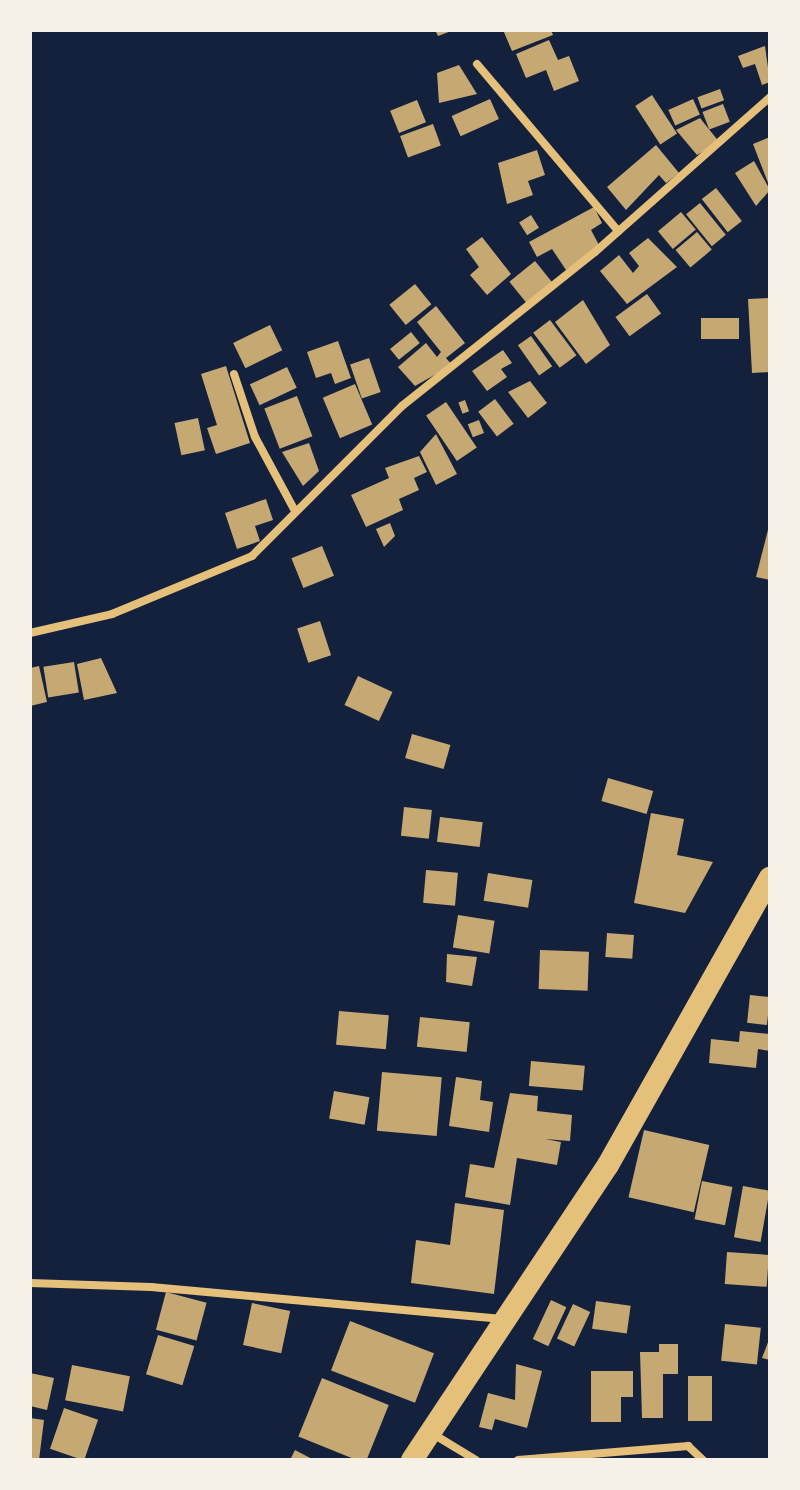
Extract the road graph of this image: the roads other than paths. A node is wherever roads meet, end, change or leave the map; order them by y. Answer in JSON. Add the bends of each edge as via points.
{"nodes":[{"id":1,"x":477,"y":64,"type":"dead end"},
{"id":2,"x":770,"y":97,"type":"edge"},
{"id":3,"x":618,"y":231,"type":"junction"},
{"id":4,"x":234,"y":374,"type":"dead end"},
{"id":5,"x":294,"y":509,"type":"junction"},
{"id":6,"x":30,"y":633,"type":"edge"},
{"id":7,"x":770,"y":877,"type":"edge"},
{"id":8,"x":30,"y":1283,"type":"edge"},
{"id":9,"x":503,"y":1319,"type":"junction"},
{"id":10,"x":432,"y":1434,"type":"junction"},
{"id":11,"x":412,"y":1460,"type":"edge"},
{"id":12,"x":476,"y":1460,"type":"edge"},
{"id":13,"x":518,"y":1460,"type":"edge"},
{"id":14,"x":703,"y":1460,"type":"edge"}],
"edges":[{"from":1,"to":3,"type":"street"},
{"from":2,"to":3,"type":"street"},
{"from":3,"to":5,"type":"street","via":[[402,406]]},
{"from":4,"to":5,"type":"street","via":[[260,448]]},
{"from":5,"to":6,"type":"street","via":[[268,542],[233,567],[112,614]]},
{"from":7,"to":9,"type":"highway","via":[[608,1165]]},
{"from":8,"to":9,"type":"street","via":[[151,1287]]},
{"from":9,"to":10,"type":"highway"},
{"from":10,"to":11,"type":"highway"},
{"from":10,"to":12,"type":"street"},
{"from":13,"to":14,"type":"street","via":[[688,1446]]}]}
